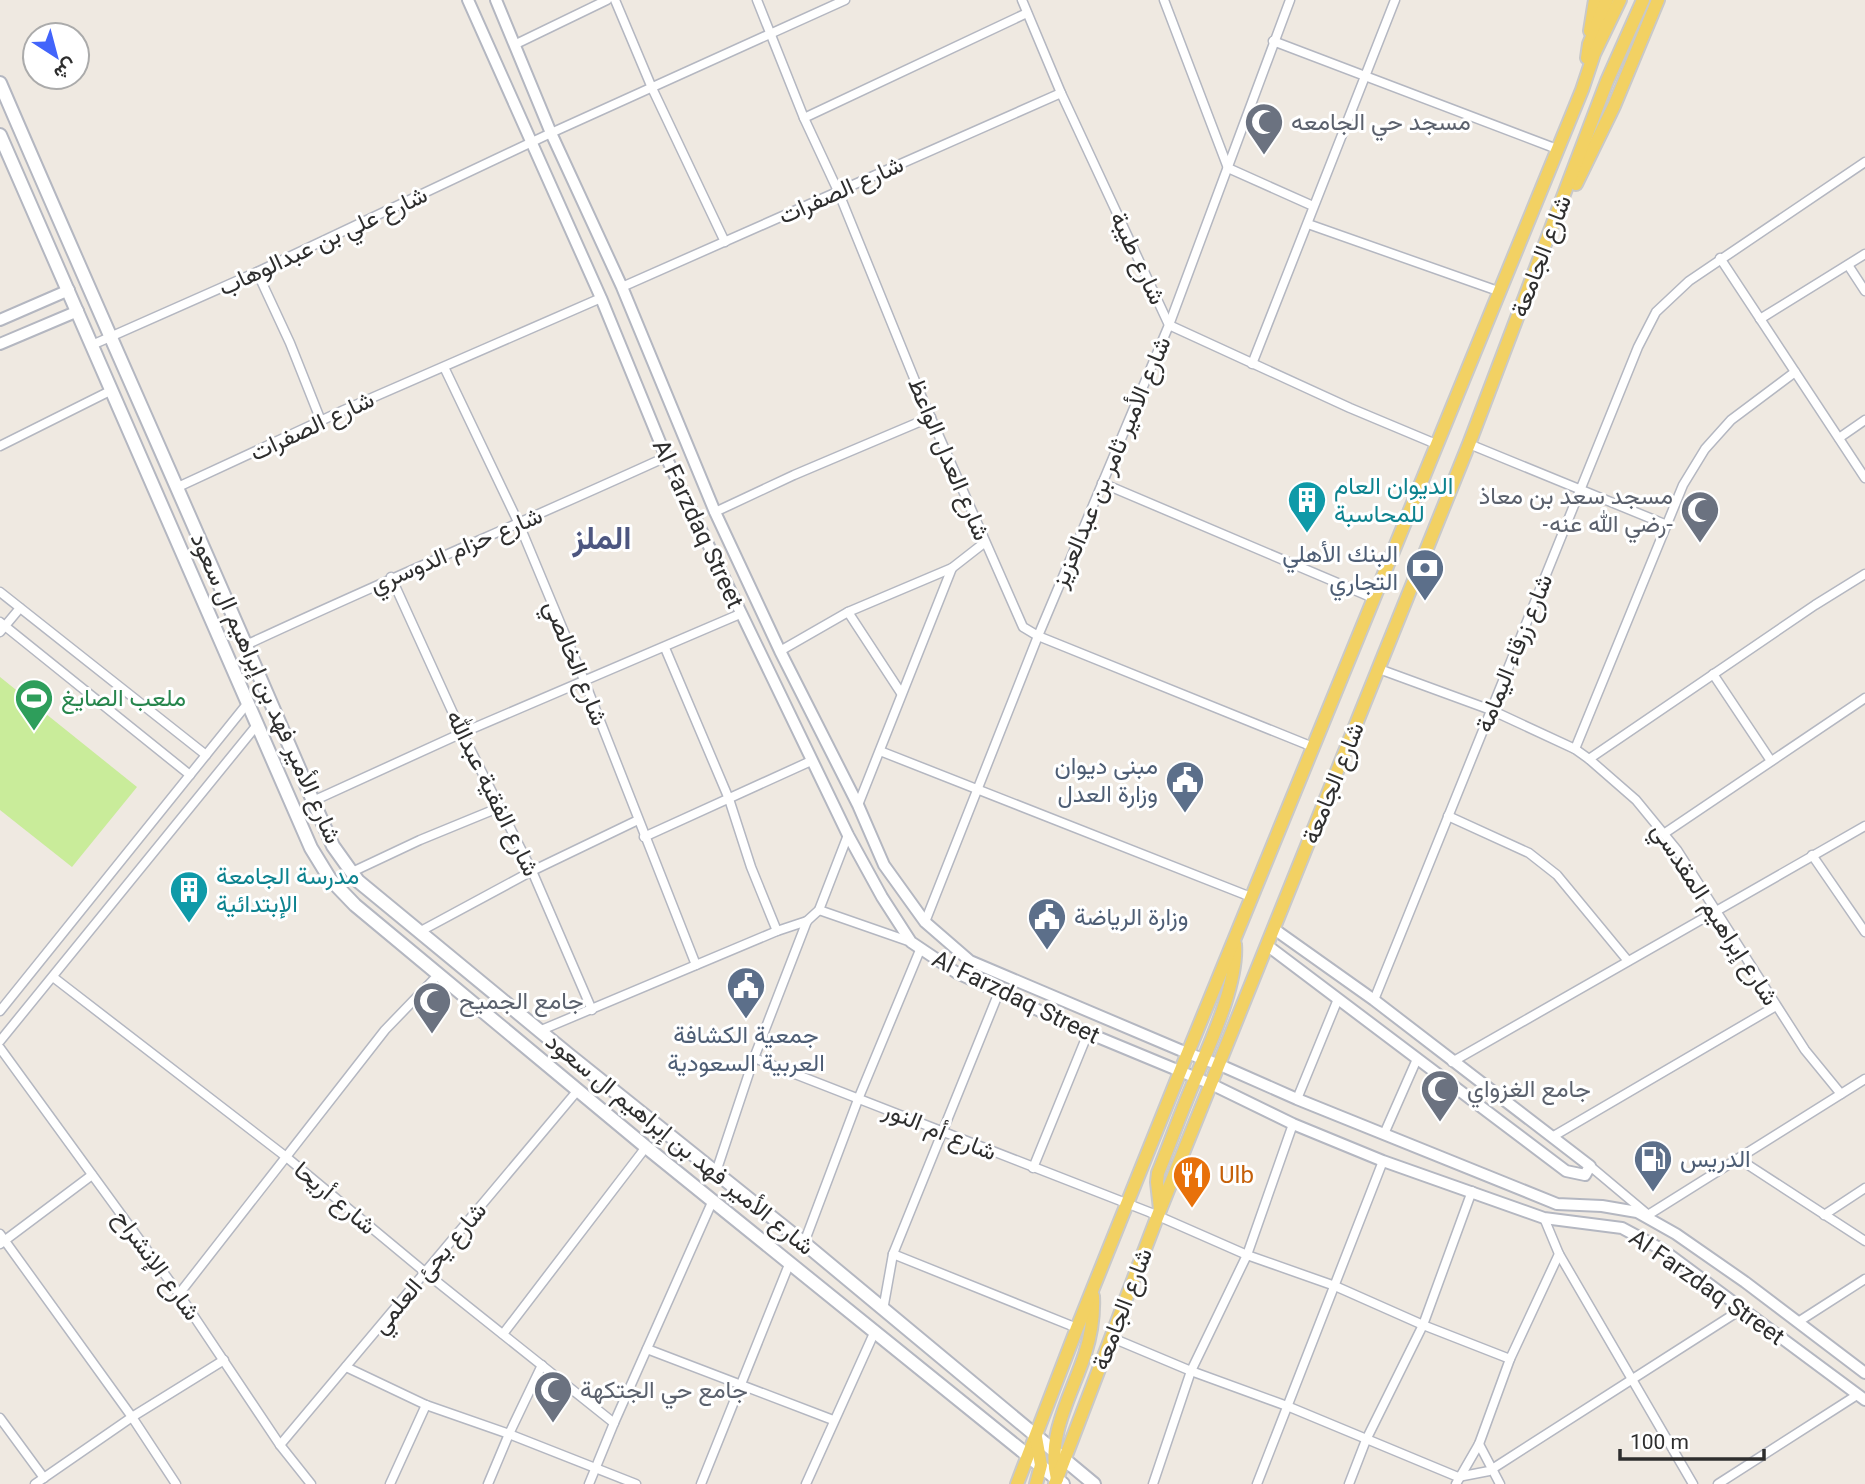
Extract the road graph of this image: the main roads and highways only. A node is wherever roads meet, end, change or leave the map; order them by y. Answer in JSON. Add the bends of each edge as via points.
{"nodes":[{"id":1,"x":1595,"y":0,"type":"edge"},
{"id":2,"x":1607,"y":0,"type":"edge"},
{"id":3,"x":1620,"y":0,"type":"edge"},
{"id":4,"x":1643,"y":0,"type":"edge"},
{"id":5,"x":1658,"y":0,"type":"edge"},
{"id":6,"x":1589,"y":44,"type":"junction"},
{"id":7,"x":0,"y":83,"type":"edge"},
{"id":8,"x":1582,"y":90,"type":"junction"},
{"id":9,"x":0,"y":135,"type":"edge"},
{"id":10,"x":1540,"y":260,"type":"junction"},
{"id":11,"x":1234,"y":938,"type":"junction"},
{"id":12,"x":1159,"y":1212,"type":"junction"},
{"id":13,"x":1093,"y":1289,"type":"junction"},
{"id":14,"x":1036,"y":1437,"type":"junction"},
{"id":15,"x":1054,"y":1451,"type":"junction"},
{"id":16,"x":1029,"y":1455,"type":"junction"},
{"id":17,"x":1065,"y":1461,"type":"junction"},
{"id":18,"x":1041,"y":1465,"type":"junction"},
{"id":19,"x":1058,"y":1482,"type":"edge"},
{"id":20,"x":1017,"y":1484,"type":"edge"},
{"id":21,"x":1036,"y":1484,"type":"edge"},
{"id":22,"x":1094,"y":1484,"type":"edge"}],
"edges":[{"from":1,"to":6,"type":"main road"},
{"from":2,"to":6,"type":"main road"},
{"from":3,"to":8,"type":"main road"},
{"from":4,"to":10,"type":"main road","name":"شارع الجامعة","via":[[1607,81]]},
{"from":5,"to":10,"type":"main road","via":[[1614,106]]},
{"from":6,"to":8,"type":"main road"},
{"from":7,"to":14,"type":"main road","name":"شارع الأمير فهد بن إبراهيم ال سعود","via":[[313,802],[333,846],[358,881]]},
{"from":8,"to":11,"type":"main road","name":"شارع الجامعة"},
{"from":9,"to":16,"type":"main road","name":"شارع الأمير فهد بن إبراهيم ال سعود","via":[[247,704],[311,848],[330,879],[355,905],[646,1147]]},
{"from":10,"to":12,"type":"main road","name":"شارع الجامعة"},
{"from":11,"to":12,"type":"main road","via":[[1234,970],[1158,1173]]},
{"from":11,"to":13,"type":"main road","name":"شارع الجامعة"},
{"from":12,"to":17,"type":"main road","name":"شارع الجامعة"},
{"from":13,"to":14,"type":"main road","name":"شارع الجامعة"},
{"from":13,"to":15,"type":"main road","via":[[1088,1345]]},
{"from":14,"to":15,"type":"main road","name":"شارع الأمير فهد بن إبراهيم ال سعود"},
{"from":14,"to":16,"type":"main road","name":"شارع الجامعة"},
{"from":14,"to":18,"type":"main road"},
{"from":15,"to":17,"type":"main road","name":"شارع الأمير فهد بن إبراهيم ال سعود"},
{"from":15,"to":19,"type":"main road"},
{"from":16,"to":18,"type":"main road","name":"شارع الأمير فهد بن إبراهيم ال سعود"},
{"from":16,"to":20,"type":"main road","name":"شارع الجامعة"},
{"from":17,"to":19,"type":"main road","name":"شارع الجامعة"},
{"from":17,"to":22,"type":"main road","name":"شارع الأمير فهد بن إبراهيم ال سعود"},
{"from":18,"to":19,"type":"main road","name":"شارع الأمير فهد بن إبراهيم ال سعود"},
{"from":18,"to":21,"type":"main road"}]}
